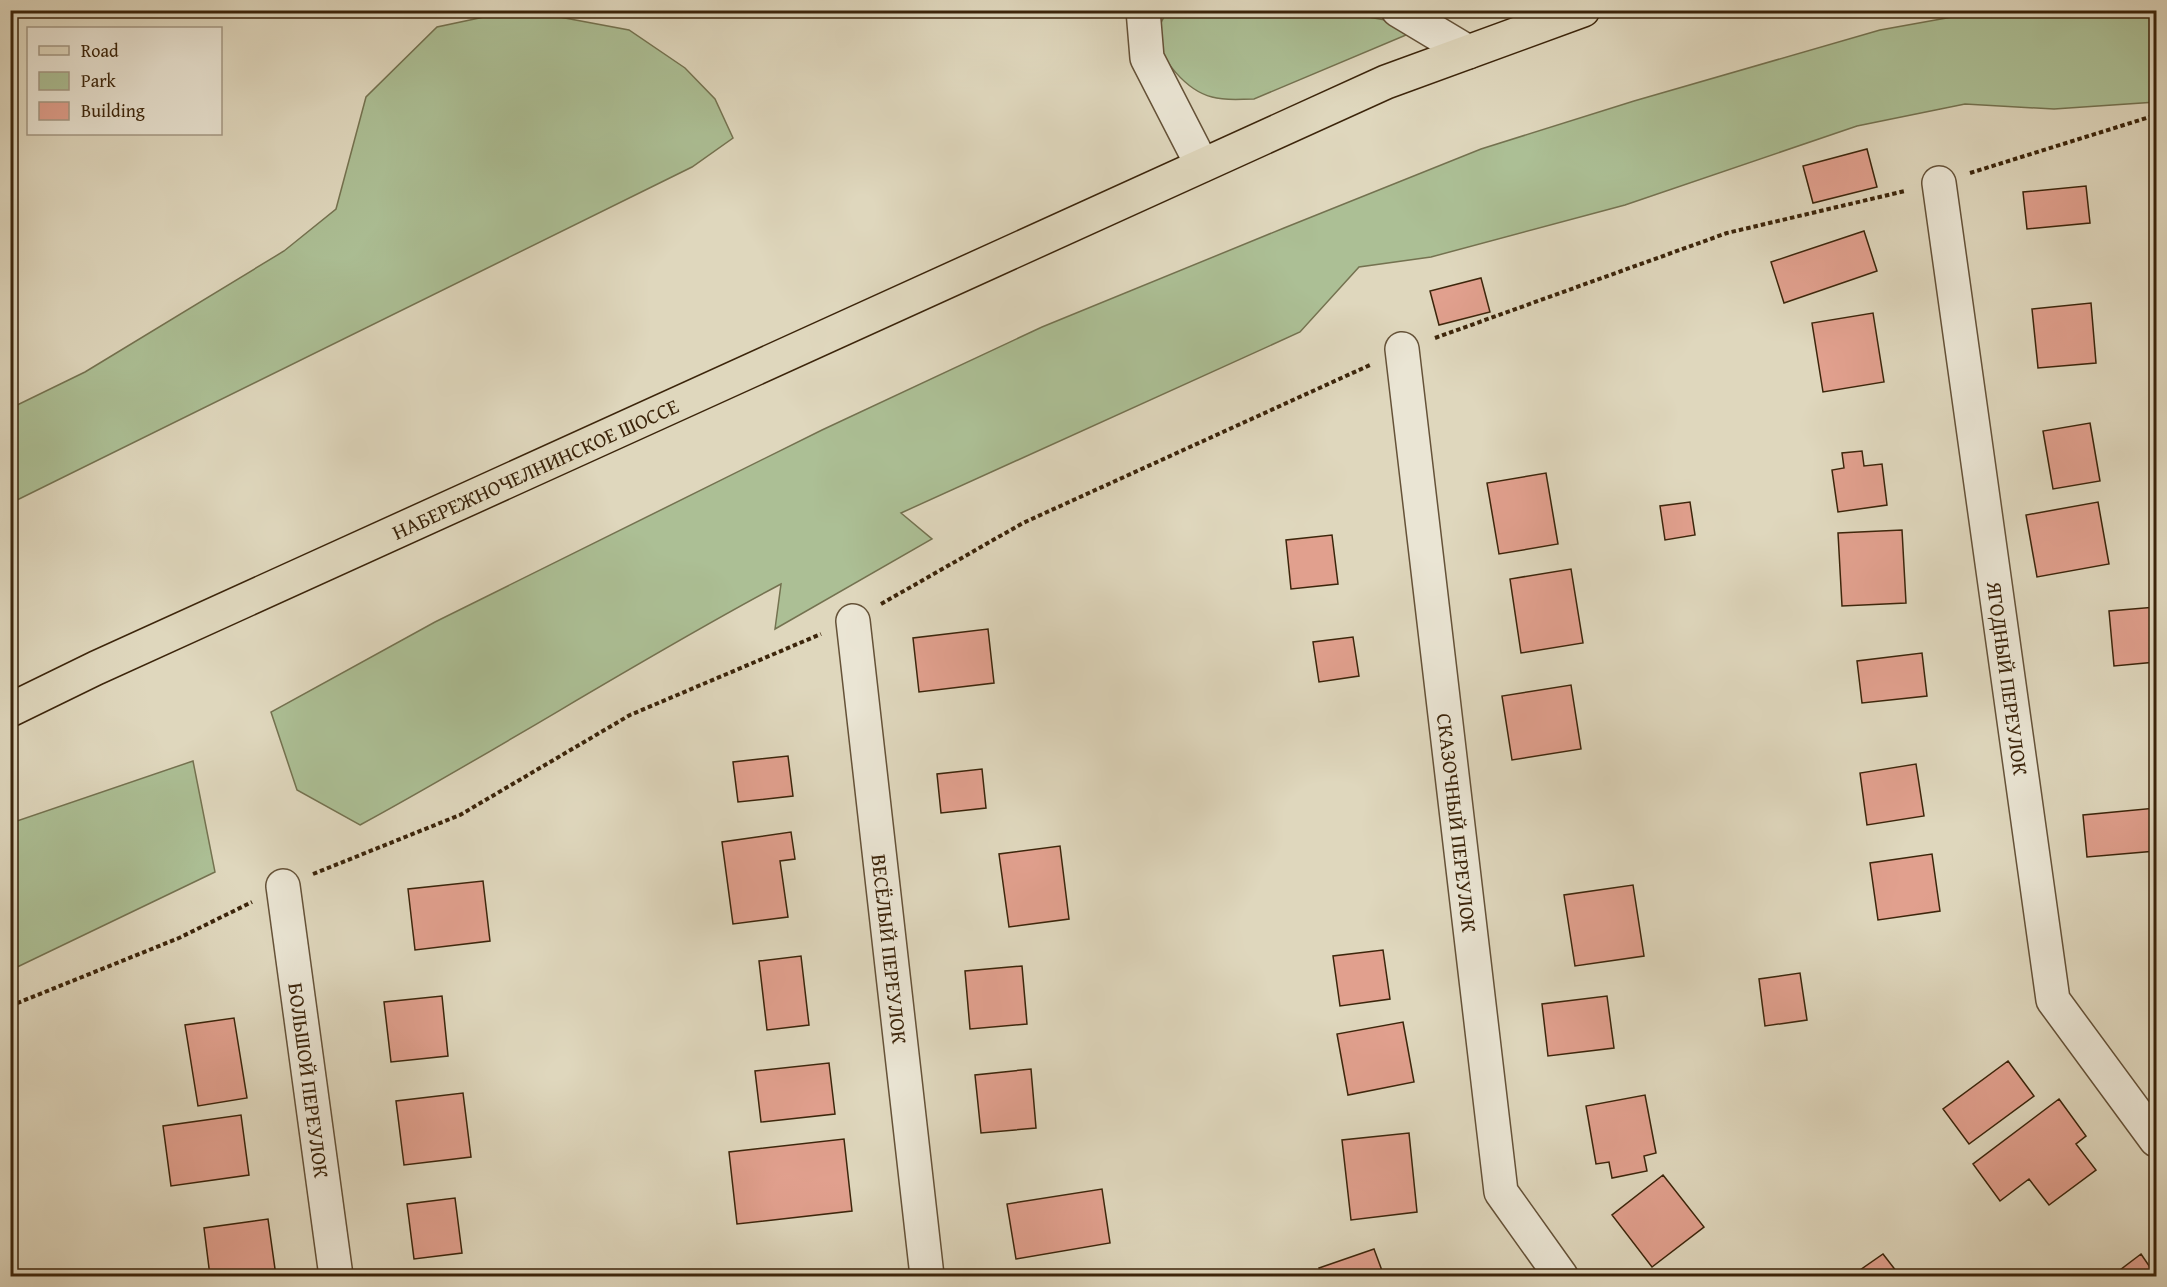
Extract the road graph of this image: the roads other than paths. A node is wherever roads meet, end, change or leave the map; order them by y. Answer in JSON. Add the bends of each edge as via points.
{"nodes":[{"id":1,"x":1143,"y":10,"type":"edge"},
{"id":2,"x":1398,"y":10,"type":"edge"},
{"id":3,"x":1583,"y":10,"type":"edge"},
{"id":4,"x":1468,"y":52,"type":"junction"},
{"id":5,"x":1202,"y":165,"type":"junction"},
{"id":6,"x":1939,"y":183,"type":"road end"},
{"id":7,"x":1402,"y":350,"type":"road end"},
{"id":8,"x":853,"y":621,"type":"road end"},
{"id":9,"x":10,"y":710,"type":"edge"},
{"id":10,"x":283,"y":886,"type":"road end"},
{"id":11,"x":2157,"y":1140,"type":"edge"},
{"id":12,"x":336,"y":1276,"type":"edge"},
{"id":13,"x":927,"y":1276,"type":"edge"},
{"id":14,"x":1561,"y":1276,"type":"edge"}],
"edges":[{"from":1,"to":5,"type":"street","via":[[1147,58]]},
{"from":2,"to":4,"type":"street"},
{"from":3,"to":4,"type":"main road","name":"НАБЕРЕЖНОЧЕЛНИНСКОЕ ШОССЕ"},
{"from":4,"to":5,"type":"main road","name":"НАБЕРЕЖНОЧЕЛНИНСКОЕ ШОССЕ","via":[[1386,82]]},
{"from":5,"to":9,"type":"main road","name":"НАБЕРЕЖНОЧЕЛНИНСКОЕ ШОССЕ"},
{"from":6,"to":11,"type":"street","name":"ЯГОДНЫЙ ПЕРЕУЛОК","via":[[2053,1000]]},
{"from":7,"to":14,"type":"street","name":"СКАЗОЧНЫЙ ПЕРЕУЛОК","via":[[1501,1192]]},
{"from":8,"to":13,"type":"street","name":"ВЕСЁЛЫЙ ПЕРЕУЛОК"},
{"from":10,"to":12,"type":"street","name":"БОЛЬШОЙ ПЕРЕУЛОК"}]}
